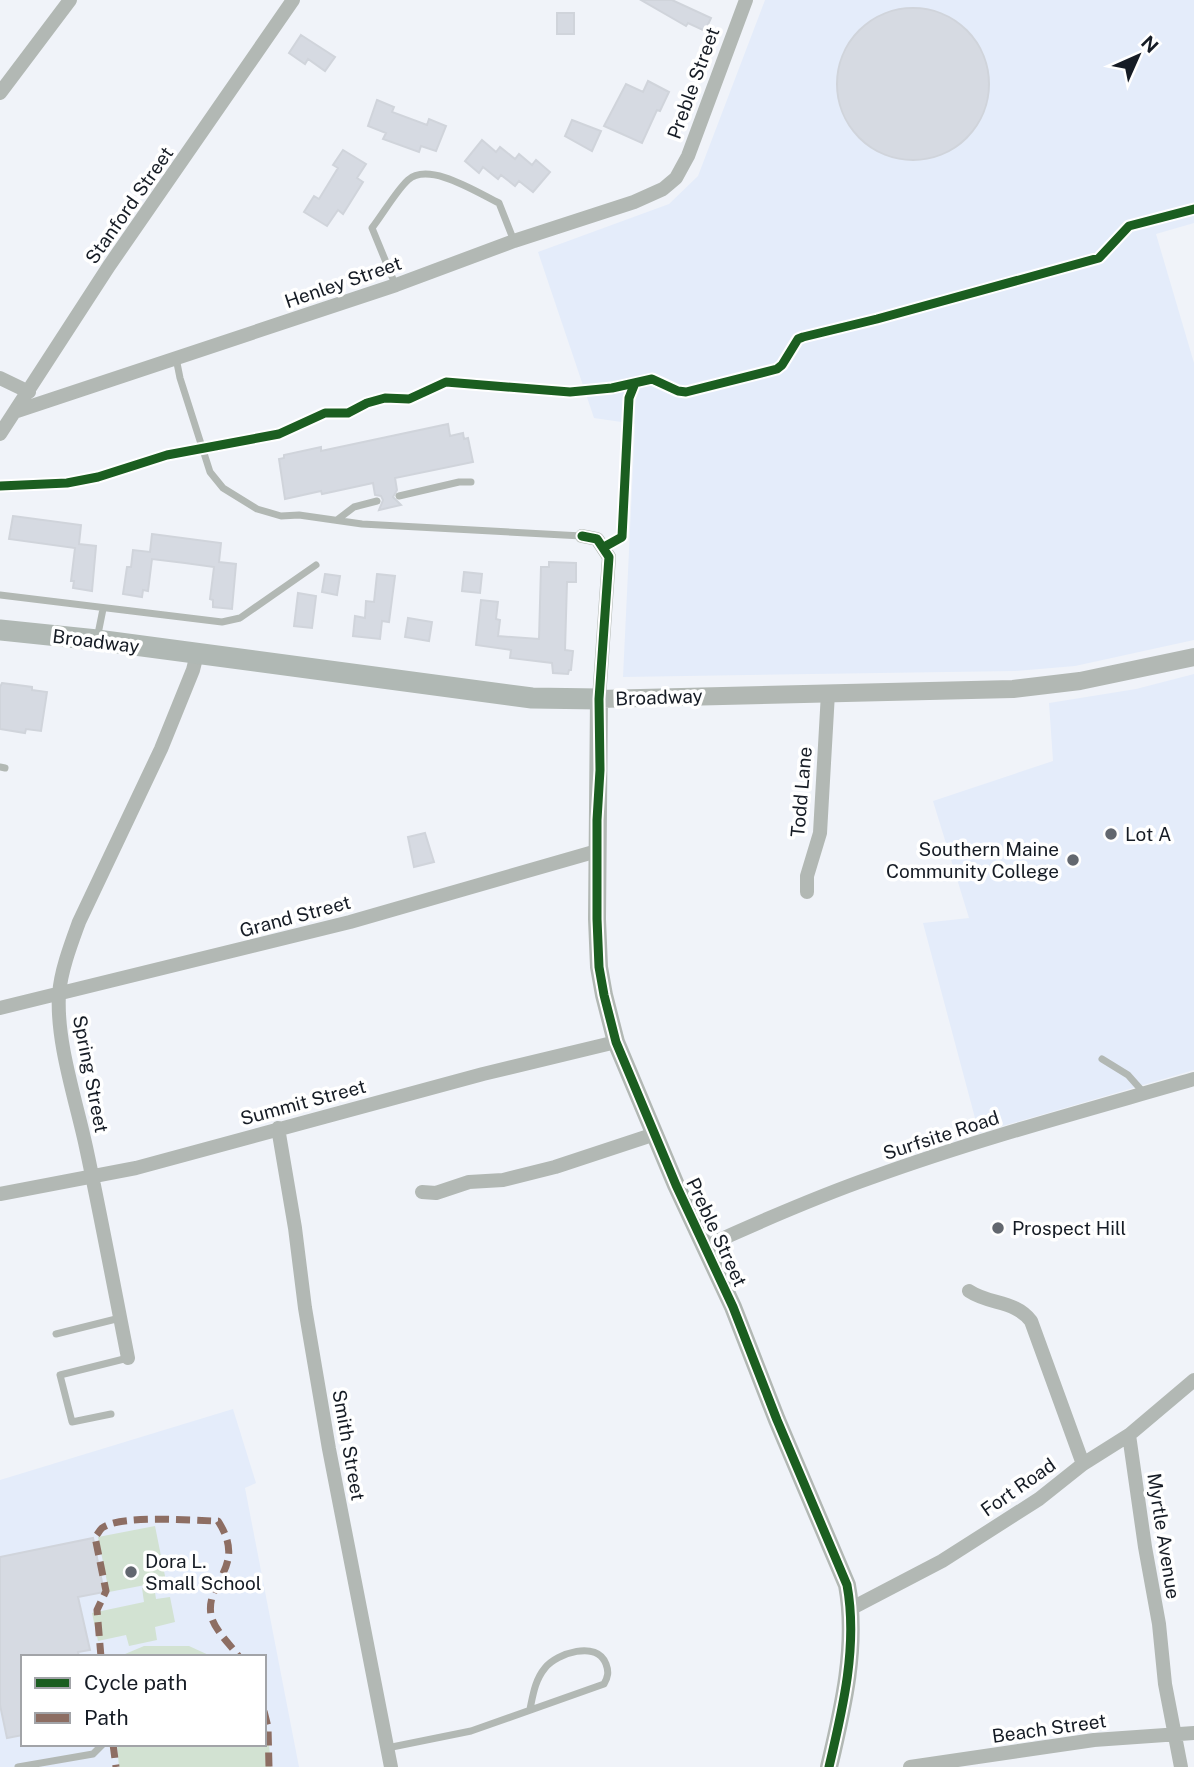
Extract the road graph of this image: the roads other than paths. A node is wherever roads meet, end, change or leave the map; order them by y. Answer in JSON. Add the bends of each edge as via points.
{"nodes":[{"id":1,"x":70,"y":0,"type":"edge"},
{"id":2,"x":293,"y":0,"type":"edge"},
{"id":3,"x":746,"y":0,"type":"edge"},
{"id":4,"x":0,"y":93,"type":"edge"},
{"id":5,"x":676,"y":178,"type":"joint"},
{"id":6,"x":514,"y":241,"type":"junction"},
{"id":7,"x":396,"y":285,"type":"junction"},
{"id":8,"x":176,"y":357,"type":"junction"},
{"id":9,"x":0,"y":378,"type":"edge"},
{"id":10,"x":29,"y":392,"type":"junction"},
{"id":11,"x":17,"y":411,"type":"junction"},
{"id":12,"x":0,"y":434,"type":"edge"},
{"id":13,"x":471,"y":482,"type":"dead end"},
{"id":14,"x":399,"y":496,"type":"dead end"},
{"id":15,"x":377,"y":500,"type":"dead end"},
{"id":16,"x":337,"y":520,"type":"junction"},
{"id":17,"x":582,"y":536,"type":"joint"},
{"id":18,"x":316,"y":565,"type":"dead end"},
{"id":19,"x":0,"y":595,"type":"edge"},
{"id":20,"x":103,"y":609,"type":"junction"},
{"id":21,"x":0,"y":630,"type":"edge"},
{"id":22,"x":97,"y":640,"type":"junction"},
{"id":23,"x":197,"y":654,"type":"junction"},
{"id":24,"x":1194,"y":657,"type":"edge"},
{"id":25,"x":828,"y":693,"type":"junction"},
{"id":26,"x":599,"y":699,"type":"junction"},
{"id":27,"x":597,"y":851,"type":"junction"},
{"id":28,"x":807,"y":892,"type":"dead end"},
{"id":29,"x":59,"y":993,"type":"junction"},
{"id":30,"x":0,"y":1008,"type":"edge"},
{"id":31,"x":616,"y":1042,"type":"junction"},
{"id":32,"x":1102,"y":1059,"type":"dead end"},
{"id":33,"x":1194,"y":1079,"type":"edge"},
{"id":34,"x":1145,"y":1093,"type":"junction"},
{"id":35,"x":278,"y":1128,"type":"junction"},
{"id":36,"x":655,"y":1134,"type":"junction"},
{"id":37,"x":92,"y":1176,"type":"junction"},
{"id":38,"x":422,"y":1192,"type":"dead end"},
{"id":39,"x":0,"y":1194,"type":"edge"},
{"id":40,"x":706,"y":1246,"type":"junction"},
{"id":41,"x":969,"y":1291,"type":"dead end"},
{"id":42,"x":120,"y":1318,"type":"junction"},
{"id":43,"x":56,"y":1334,"type":"dead end"},
{"id":44,"x":128,"y":1358,"type":"joint"},
{"id":45,"x":1194,"y":1380,"type":"edge"},
{"id":46,"x":111,"y":1414,"type":"dead end"},
{"id":47,"x":1129,"y":1435,"type":"junction"},
{"id":48,"x":1083,"y":1464,"type":"junction"},
{"id":49,"x":852,"y":1608,"type":"junction"},
{"id":50,"x":530,"y":1709,"type":"junction"},
{"id":51,"x":1194,"y":1733,"type":"edge"},
{"id":52,"x":1174,"y":1734,"type":"junction"},
{"id":53,"x":101,"y":1746,"type":"edge"},
{"id":54,"x":387,"y":1748,"type":"junction"},
{"id":55,"x":18,"y":1767,"type":"edge"},
{"id":56,"x":391,"y":1767,"type":"edge"},
{"id":57,"x":829,"y":1767,"type":"edge"},
{"id":58,"x":910,"y":1767,"type":"edge"},
{"id":59,"x":1181,"y":1767,"type":"edge"}],
"edges":[{"from":1,"to":4,"type":"street"},
{"from":2,"to":10,"type":"street","name":"Stanford Street","via":[[109,266]]},
{"from":3,"to":5,"type":"street","name":"Preble Street"},
{"from":5,"to":6,"type":"street","name":"Henley Street","via":[[634,202]]},
{"from":6,"to":7,"type":"street","name":"Henley Street"},
{"from":6,"to":7,"type":"lane","via":[[499,203],[436,174],[421,173],[409,180],[372,228]]},
{"from":7,"to":8,"type":"street","name":"Henley Street"},
{"from":8,"to":11,"type":"street","name":"Henley Street"},
{"from":8,"to":16,"type":"lane","via":[[210,472],[223,488],[257,509],[281,516]]},
{"from":9,"to":10,"type":"street"},
{"from":10,"to":11,"type":"street","name":"Stanford Street"},
{"from":11,"to":12,"type":"street","name":"Stanford Street"},
{"from":13,"to":14,"type":"lane"},
{"from":15,"to":16,"type":"lane","via":[[354,507]]},
{"from":16,"to":17,"type":"lane"},
{"from":17,"to":26,"type":"street","via":[[597,539],[609,557]]},
{"from":18,"to":20,"type":"lane","via":[[240,618],[222,622]]},
{"from":19,"to":20,"type":"lane"},
{"from":20,"to":22,"type":"lane"},
{"from":21,"to":22,"type":"main road","name":"Broadway"},
{"from":22,"to":23,"type":"main road","name":"Broadway"},
{"from":23,"to":26,"type":"main road","name":"Broadway","via":[[532,698]]},
{"from":23,"to":29,"type":"street","name":"Spring Street","via":[[161,749],[79,922]]},
{"from":24,"to":25,"type":"street","name":"Broadway","via":[[1035,687]]},
{"from":25,"to":26,"type":"street","name":"Broadway"},
{"from":25,"to":28,"type":"street","name":"Todd Lane","via":[[820,833]]},
{"from":26,"to":27,"type":"street","name":"Preble Street"},
{"from":27,"to":29,"type":"street","name":"Grand Street","via":[[350,922]]},
{"from":27,"to":31,"type":"street","name":"Preble Street","via":[[600,967]]},
{"from":29,"to":30,"type":"street","name":"Grand Street"},
{"from":29,"to":37,"type":"street","name":"Spring Street","via":[[61,1028]]},
{"from":31,"to":35,"type":"street","name":"Summit Street"},
{"from":31,"to":36,"type":"street","name":"Preble Street"},
{"from":32,"to":34,"type":"lane","via":[[1128,1075]]},
{"from":33,"to":34,"type":"street","name":"Surfsite Road"},
{"from":34,"to":40,"type":"street","name":"Surfsite Road","via":[[873,1177]]},
{"from":35,"to":37,"type":"street","name":"Summit Street"},
{"from":35,"to":54,"type":"street","name":"Smith Street","via":[[329,1449]]},
{"from":36,"to":38,"type":"street","via":[[503,1180]]},
{"from":36,"to":40,"type":"street","name":"Preble Street"},
{"from":37,"to":39,"type":"street","name":"Summit Street"},
{"from":37,"to":42,"type":"street","name":"Spring Street"},
{"from":40,"to":49,"type":"street","name":"Preble Street","via":[[847,1585]]},
{"from":41,"to":48,"type":"street","via":[[981,1299],[1012,1305],[1031,1321]]},
{"from":42,"to":43,"type":"lane"},
{"from":42,"to":44,"type":"street","name":"Spring Street"},
{"from":44,"to":46,"type":"lane","via":[[60,1375],[72,1422]]},
{"from":45,"to":47,"type":"street","name":"Fort Road"},
{"from":47,"to":48,"type":"street","name":"Fort Road"},
{"from":47,"to":52,"type":"street","name":"Myrtle Avenue"},
{"from":48,"to":49,"type":"street","name":"Fort Road","via":[[1039,1499],[963,1547]]},
{"from":49,"to":57,"type":"street","name":"Preble Street","via":[[848,1674]]},
{"from":50,"to":50,"type":"lane","via":[[604,1684],[609,1670],[605,1659],[589,1650],[555,1659],[536,1684]]},
{"from":50,"to":54,"type":"lane","via":[[471,1731]]},
{"from":51,"to":52,"type":"street","name":"Beach Street"},
{"from":52,"to":58,"type":"street","name":"Beach Street","via":[[1094,1740]]},
{"from":52,"to":59,"type":"street","name":"Myrtle Avenue"},
{"from":53,"to":55,"type":"lane","via":[[93,1754]]},
{"from":54,"to":56,"type":"street","name":"Smith Street"}]}
